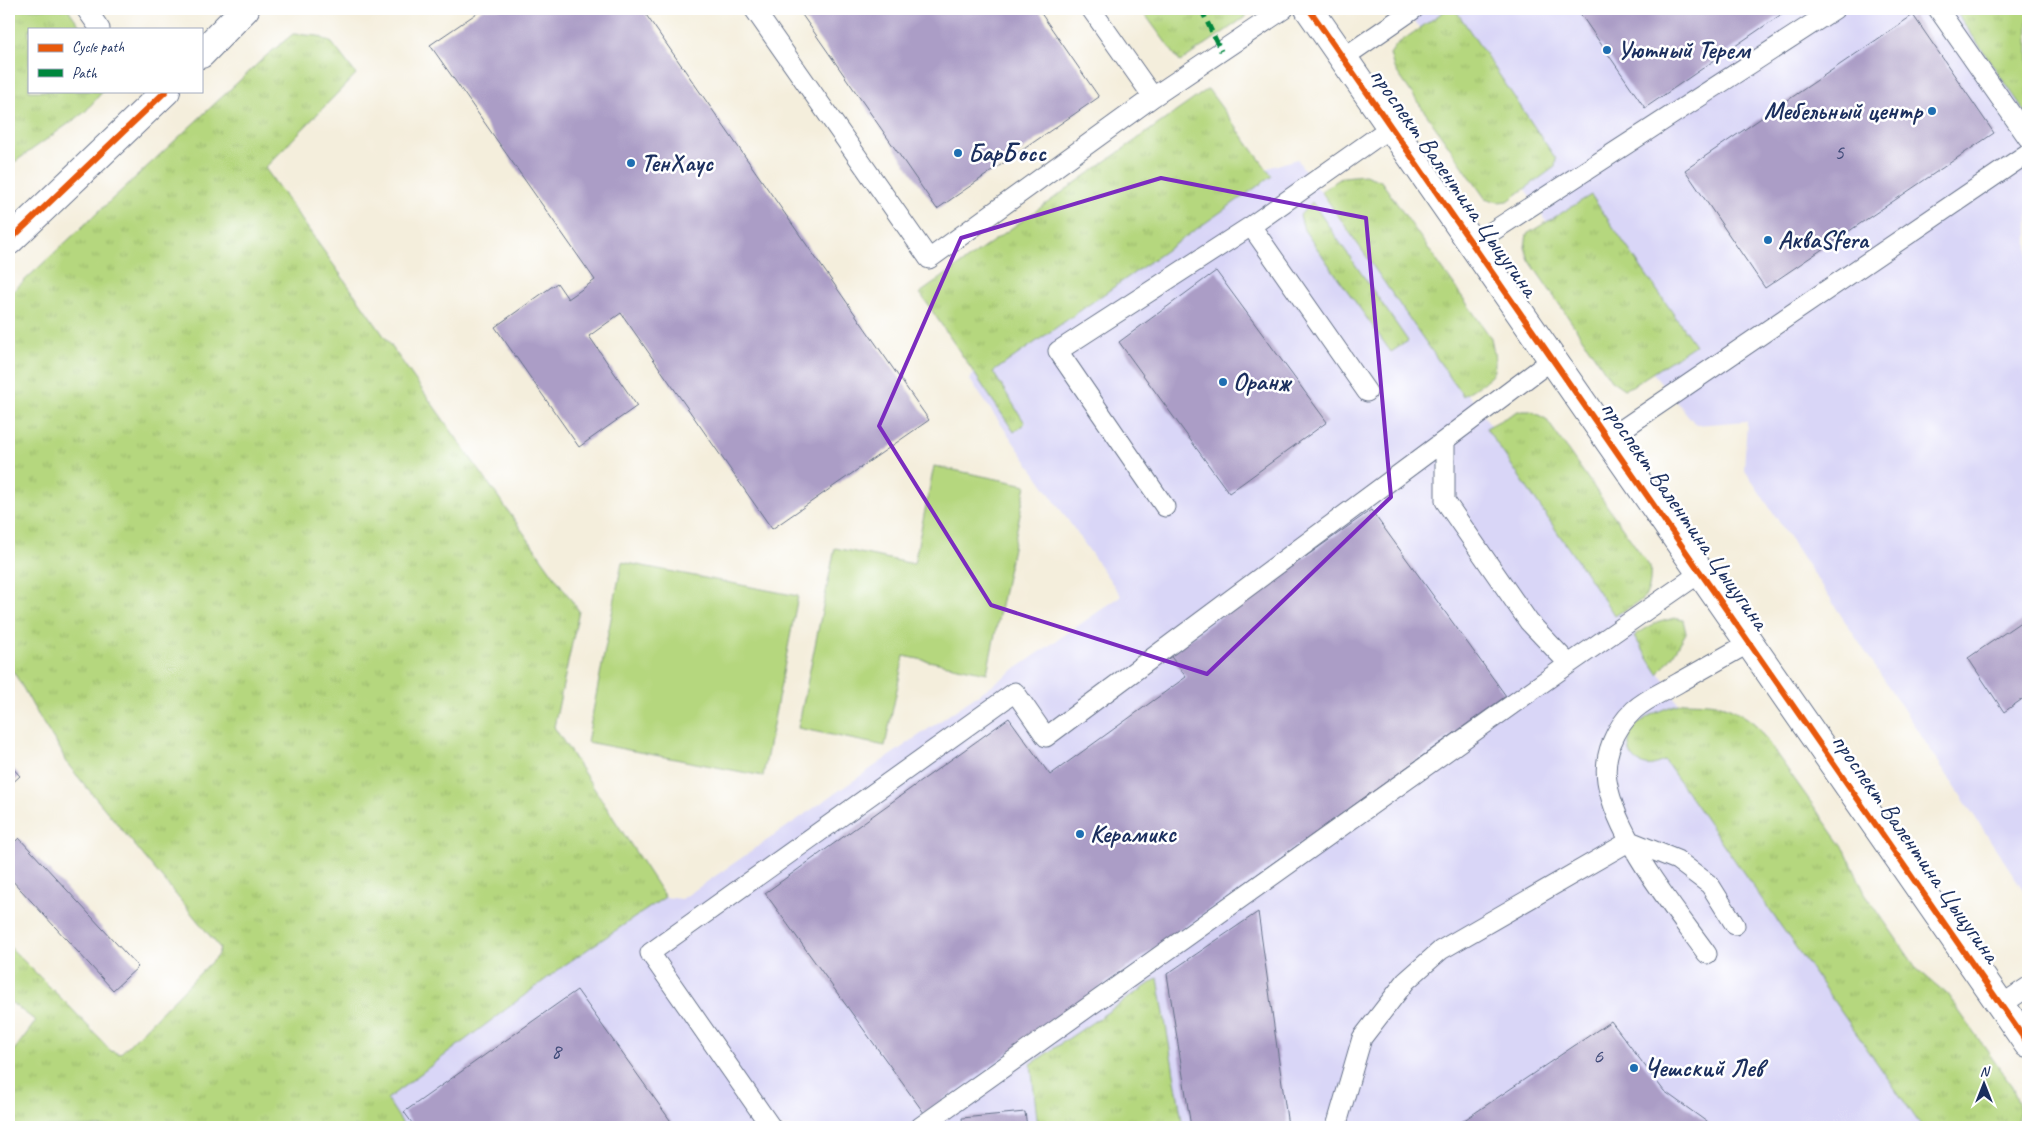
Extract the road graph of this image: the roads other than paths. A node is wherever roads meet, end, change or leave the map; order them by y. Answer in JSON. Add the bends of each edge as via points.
{"nodes":[{"id":1,"x":86,"y":9,"type":"edge"},
{"id":2,"x":245,"y":9,"type":"edge"},
{"id":3,"x":754,"y":9,"type":"edge"},
{"id":4,"x":1091,"y":9,"type":"edge"},
{"id":5,"x":1284,"y":9,"type":"edge"},
{"id":6,"x":1309,"y":9,"type":"edge"},
{"id":7,"x":1414,"y":9,"type":"edge"},
{"id":8,"x":1835,"y":9,"type":"edge"},
{"id":9,"x":1938,"y":9,"type":"edge"},
{"id":10,"x":99,"y":28,"type":"edge"},
{"id":11,"x":202,"y":53,"type":"edge"},
{"id":12,"x":1344,"y":58,"type":"junction"},
{"id":13,"x":155,"y":95,"type":"edge"},
{"id":14,"x":1153,"y":97,"type":"junction"},
{"id":15,"x":1391,"y":127,"type":"junction"},
{"id":16,"x":2028,"y":138,"type":"edge"},
{"id":17,"x":2028,"y":153,"type":"edge"},
{"id":18,"x":1251,"y":226,"type":"junction"},
{"id":19,"x":9,"y":241,"type":"edge"},
{"id":20,"x":1473,"y":244,"type":"junction"},
{"id":21,"x":1553,"y":359,"type":"junction"},
{"id":22,"x":1368,"y":392,"type":"dead end"},
{"id":23,"x":1608,"y":439,"type":"junction"},
{"id":24,"x":1445,"y":440,"type":"junction"},
{"id":25,"x":1165,"y":507,"type":"dead end"},
{"id":26,"x":1700,"y":573,"type":"junction"},
{"id":27,"x":1749,"y":644,"type":"junction"},
{"id":28,"x":1569,"y":664,"type":"junction"},
{"id":29,"x":1630,"y":841,"type":"junction"},
{"id":30,"x":1735,"y":925,"type":"dead end"},
{"id":31,"x":1707,"y":954,"type":"dead end"},
{"id":32,"x":2028,"y":987,"type":"edge"},
{"id":33,"x":2001,"y":1005,"type":"junction"},
{"id":34,"x":2028,"y":1044,"type":"edge"},
{"id":35,"x":771,"y":1127,"type":"edge"},
{"id":36,"x":920,"y":1127,"type":"edge"},
{"id":37,"x":1336,"y":1127,"type":"edge"}],
"edges":[{"from":1,"to":10,"type":"lane"},
{"from":2,"to":11,"type":"street"},
{"from":3,"to":14,"type":"lane","via":[[929,259]]},
{"from":4,"to":14,"type":"lane"},
{"from":5,"to":14,"type":"lane"},
{"from":6,"to":12,"type":"street","name":"проспект Валентина Цыцугина"},
{"from":7,"to":12,"type":"lane"},
{"from":8,"to":20,"type":"lane"},
{"from":9,"to":16,"type":"lane"},
{"from":12,"to":15,"type":"street","name":"проспект Валентина Цыцугина"},
{"from":13,"to":19,"type":"street"},
{"from":15,"to":18,"type":"lane"},
{"from":15,"to":20,"type":"street","name":"проспект Валентина Цыцугина"},
{"from":17,"to":23,"type":"lane"},
{"from":18,"to":22,"type":"lane"},
{"from":18,"to":25,"type":"lane","via":[[1058,351]]},
{"from":20,"to":21,"type":"street","name":"проспект Валентина Цыцугина"},
{"from":21,"to":23,"type":"street","name":"проспект Валентина Цыцугина"},
{"from":21,"to":24,"type":"lane"},
{"from":23,"to":26,"type":"street","name":"проспект Валентина Цыцугина"},
{"from":24,"to":28,"type":"lane","via":[[1445,500],[1529,622]]},
{"from":24,"to":35,"type":"lane","via":[[1046,738],[1016,692],[650,953]]},
{"from":26,"to":27,"type":"street","name":"проспект Валентина Цыцугина"},
{"from":26,"to":28,"type":"lane"},
{"from":27,"to":29,"type":"lane","via":[[1655,696],[1635,709],[1617,728],[1609,751],[1607,780],[1615,812]]},
{"from":27,"to":33,"type":"street","name":"проспект Валентина Цыцугина"},
{"from":28,"to":36,"type":"lane"},
{"from":29,"to":30,"type":"lane","via":[[1678,860],[1710,886]]},
{"from":29,"to":31,"type":"lane"},
{"from":29,"to":37,"type":"lane","via":[[1441,950],[1406,981],[1362,1038]]},
{"from":32,"to":33,"type":"lane"},
{"from":33,"to":34,"type":"street","name":"проспект Валентина Цыцугина"}]}
